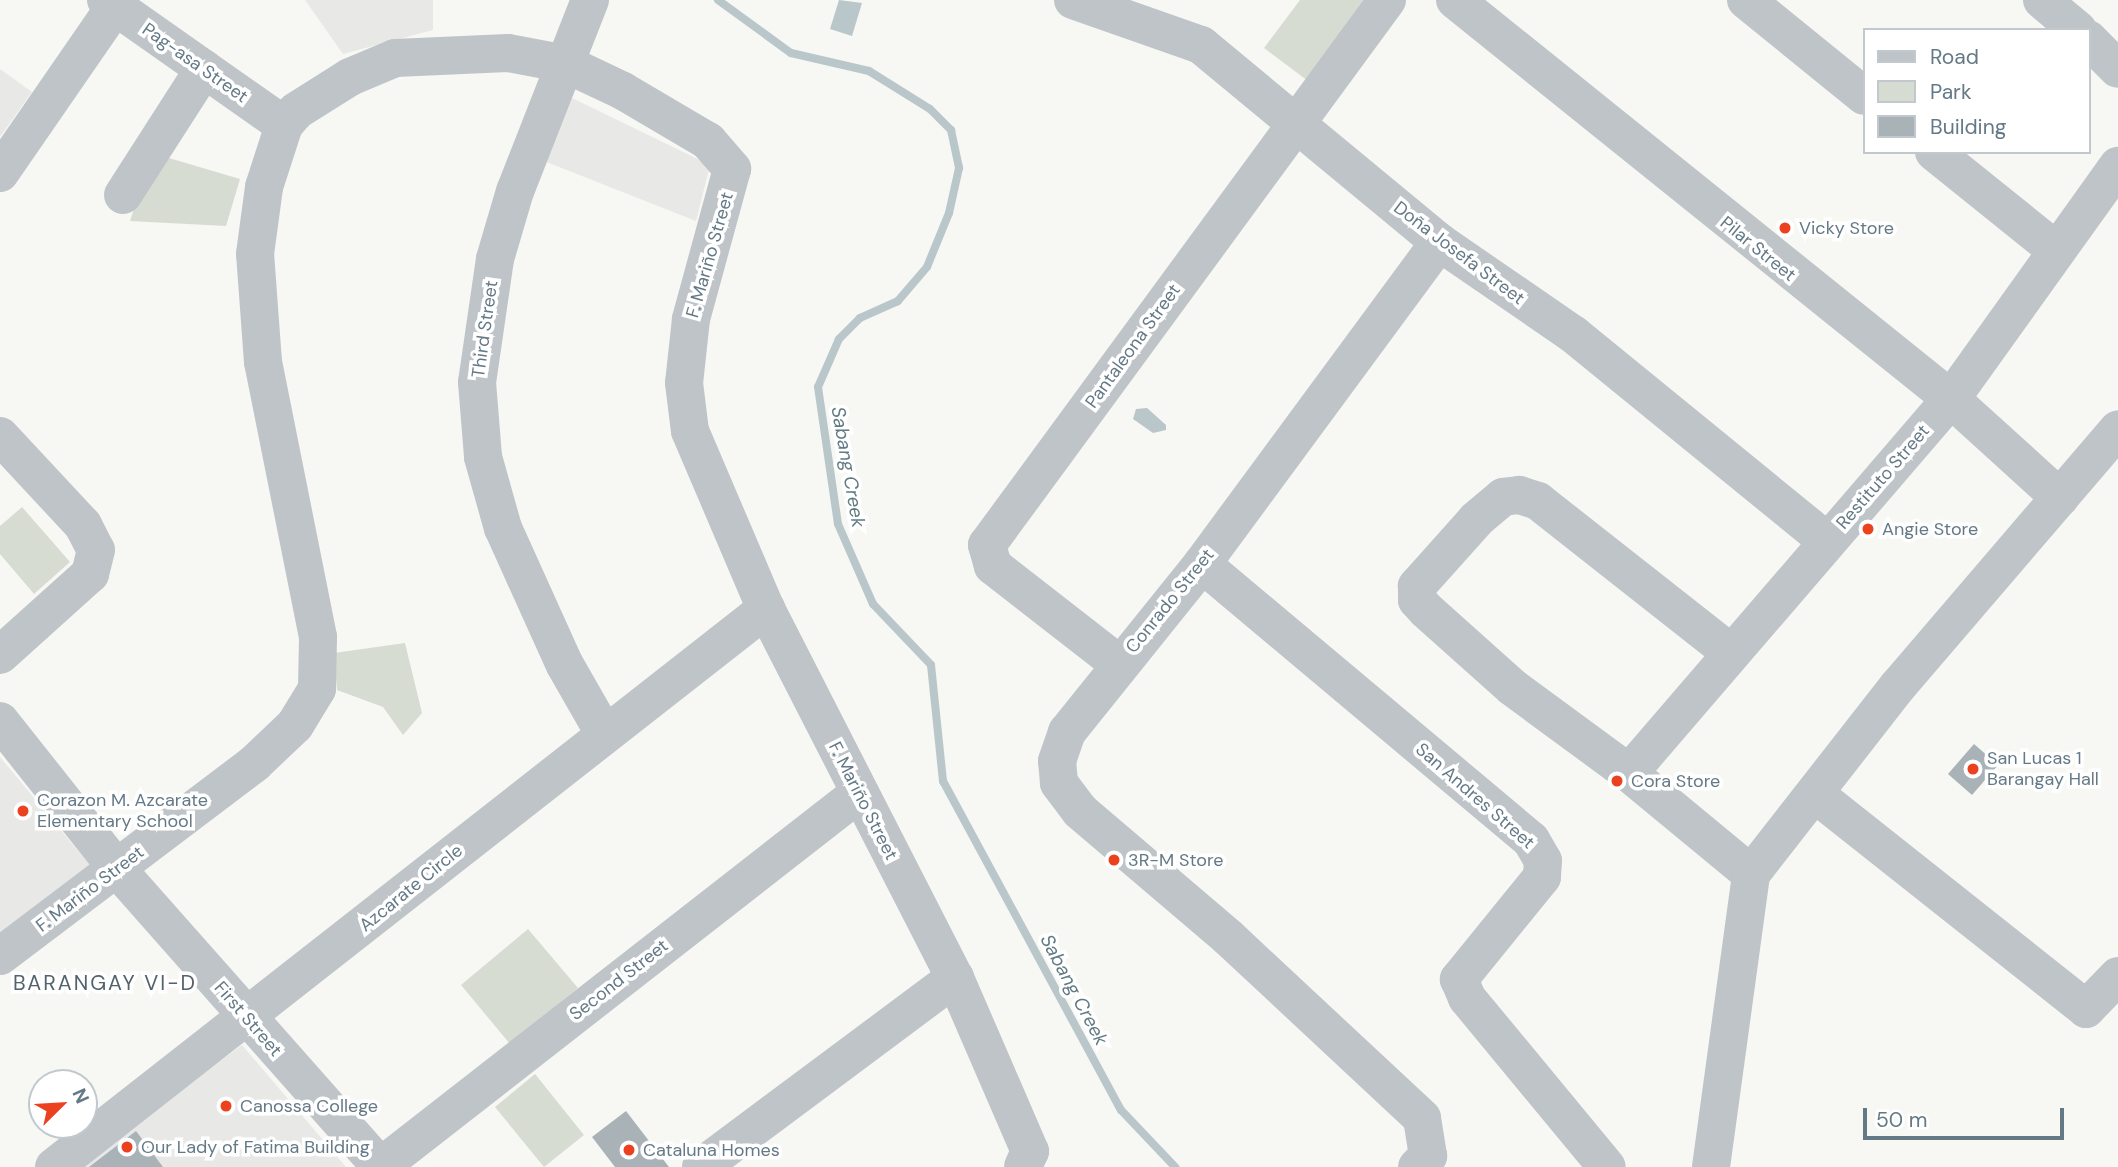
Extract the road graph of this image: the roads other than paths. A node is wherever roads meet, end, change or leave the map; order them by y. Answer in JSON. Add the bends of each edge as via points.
{"nodes":[{"id":1,"x":590,"y":0,"type":"edge"},
{"id":2,"x":1073,"y":0,"type":"edge"},
{"id":3,"x":1387,"y":0,"type":"edge"},
{"id":4,"x":1455,"y":0,"type":"edge"},
{"id":5,"x":1746,"y":0,"type":"edge"},
{"id":6,"x":2042,"y":0,"type":"edge"},
{"id":7,"x":111,"y":3,"type":"edge"},
{"id":8,"x":2076,"y":28,"type":"edge"},
{"id":9,"x":2090,"y":41,"type":"edge"},
{"id":10,"x":566,"y":64,"type":"junction"},
{"id":11,"x":204,"y":69,"type":"junction"},
{"id":12,"x":2118,"y":69,"type":"edge"},
{"id":13,"x":1862,"y":94,"type":"edge"},
{"id":14,"x":1296,"y":124,"type":"junction"},
{"id":15,"x":284,"y":125,"type":"junction"},
{"id":16,"x":1936,"y":154,"type":"edge"},
{"id":17,"x":2118,"y":166,"type":"edge"},
{"id":18,"x":2,"y":168,"type":"edge"},
{"id":19,"x":123,"y":195,"type":"dead end"},
{"id":20,"x":1439,"y":242,"type":"junction"},
{"id":21,"x":2056,"y":250,"type":"junction"},
{"id":22,"x":1951,"y":399,"type":"junction"},
{"id":23,"x":2118,"y":429,"type":"edge"},
{"id":24,"x":0,"y":436,"type":"edge"},
{"id":25,"x":2060,"y":498,"type":"junction"},
{"id":26,"x":1827,"y":541,"type":"junction"},
{"id":27,"x":1202,"y":564,"type":"junction"},
{"id":28,"x":766,"y":609,"type":"junction"},
{"id":29,"x":1731,"y":653,"type":"junction"},
{"id":30,"x":0,"y":655,"type":"edge"},
{"id":31,"x":1119,"y":664,"type":"junction"},
{"id":32,"x":0,"y":721,"type":"edge"},
{"id":33,"x":604,"y":733,"type":"junction"},
{"id":34,"x":1629,"y":773,"type":"junction"},
{"id":35,"x":858,"y":794,"type":"junction"},
{"id":36,"x":1815,"y":794,"type":"junction"},
{"id":37,"x":118,"y":870,"type":"junction"},
{"id":38,"x":1751,"y":874,"type":"junction"},
{"id":39,"x":0,"y":956,"type":"edge"},
{"id":40,"x":2118,"y":976,"type":"edge"},
{"id":41,"x":955,"y":978,"type":"junction"},
{"id":42,"x":248,"y":1020,"type":"junction"},
{"id":43,"x":54,"y":1167,"type":"edge"},
{"id":44,"x":380,"y":1167,"type":"edge"},
{"id":45,"x":701,"y":1167,"type":"edge"},
{"id":46,"x":1023,"y":1167,"type":"edge"},
{"id":47,"x":1417,"y":1167,"type":"edge"},
{"id":48,"x":1607,"y":1167,"type":"edge"},
{"id":49,"x":1711,"y":1167,"type":"edge"}],
"edges":[{"from":1,"to":10,"type":"street","name":"Third Street"},
{"from":2,"to":14,"type":"street","name":"Doña Josefa Street","via":[[1200,45]]},
{"from":3,"to":14,"type":"street","name":"Pantaleona Street"},
{"from":4,"to":22,"type":"street","name":"Pilar Street"},
{"from":5,"to":13,"type":"street"},
{"from":6,"to":8,"type":"street"},
{"from":7,"to":11,"type":"street","name":"Pag-asa Street"},
{"from":7,"to":18,"type":"street"},
{"from":9,"to":12,"type":"street"},
{"from":10,"to":15,"type":"street","name":"F. Mariño Street","via":[[508,53],[395,58],[350,77],[296,111]]},
{"from":10,"to":28,"type":"street","name":"F. Mariño Street","via":[[708,141],[732,169],[691,319],[684,383],[690,431]]},
{"from":10,"to":33,"type":"street","name":"Third Street","via":[[515,191],[495,259],[477,382],[482,457],[503,528],[565,665]]},
{"from":11,"to":15,"type":"street","name":"Pag-asa Street"},
{"from":11,"to":19,"type":"street"},
{"from":14,"to":20,"type":"street","name":"Doña Josefa Street"},
{"from":14,"to":31,"type":"street","name":"Pantaleona Street","via":[[987,545],[993,566]]},
{"from":15,"to":37,"type":"street","name":"F. Mariño Street","via":[[264,187],[255,254],[263,362],[318,637],[317,689],[295,725],[255,763]]},
{"from":16,"to":21,"type":"street"},
{"from":17,"to":21,"type":"street","name":"Restituto Street"},
{"from":20,"to":26,"type":"street","name":"Doña Josefa Street","via":[[1573,334]]},
{"from":20,"to":27,"type":"street","name":"Conrado Street"},
{"from":21,"to":22,"type":"street","name":"Restituto Street"},
{"from":22,"to":25,"type":"street","name":"Pilar Street"},
{"from":22,"to":26,"type":"street","name":"Restituto Street"},
{"from":23,"to":25,"type":"street"},
{"from":24,"to":30,"type":"street","via":[[83,525],[96,550],[90,574]]},
{"from":25,"to":36,"type":"street","via":[[1898,687]]},
{"from":26,"to":29,"type":"street","name":"Restituto Street"},
{"from":27,"to":31,"type":"street","name":"Conrado Street"},
{"from":27,"to":48,"type":"street","name":"San Andres Street","via":[[1531,840],[1543,861],[1542,877],[1459,979],[1467,998]]},
{"from":28,"to":33,"type":"street","name":"Azcarate Circle"},
{"from":28,"to":35,"type":"street","name":"F. Mariño Street"},
{"from":29,"to":34,"type":"street","name":"Restituto Street"},
{"from":29,"to":34,"type":"street","via":[[1538,501],[1503,497],[1446,549],[1418,586],[1417,600],[1512,687]]},
{"from":31,"to":47,"type":"street","name":"Conrado Street","via":[[1067,732],[1057,761],[1059,783],[1080,811],[1228,937],[1422,1118],[1428,1156]]},
{"from":32,"to":37,"type":"street","name":"First Street"},
{"from":33,"to":42,"type":"street","name":"Azcarate Circle"},
{"from":34,"to":38,"type":"street"},
{"from":35,"to":41,"type":"street","name":"F. Mariño Street"},
{"from":35,"to":44,"type":"street","name":"Second Street"},
{"from":36,"to":38,"type":"street"},
{"from":36,"to":40,"type":"street","via":[[2086,1009]]},
{"from":37,"to":39,"type":"street","name":"F. Mariño Street"},
{"from":37,"to":42,"type":"street","name":"First Street"},
{"from":38,"to":49,"type":"street"},
{"from":41,"to":45,"type":"street"},
{"from":41,"to":46,"type":"street","name":"F. Mariño Street","via":[[1031,1151]]},
{"from":42,"to":43,"type":"street","name":"Azcarate Circle"},
{"from":42,"to":44,"type":"street","name":"First Street"}]}
